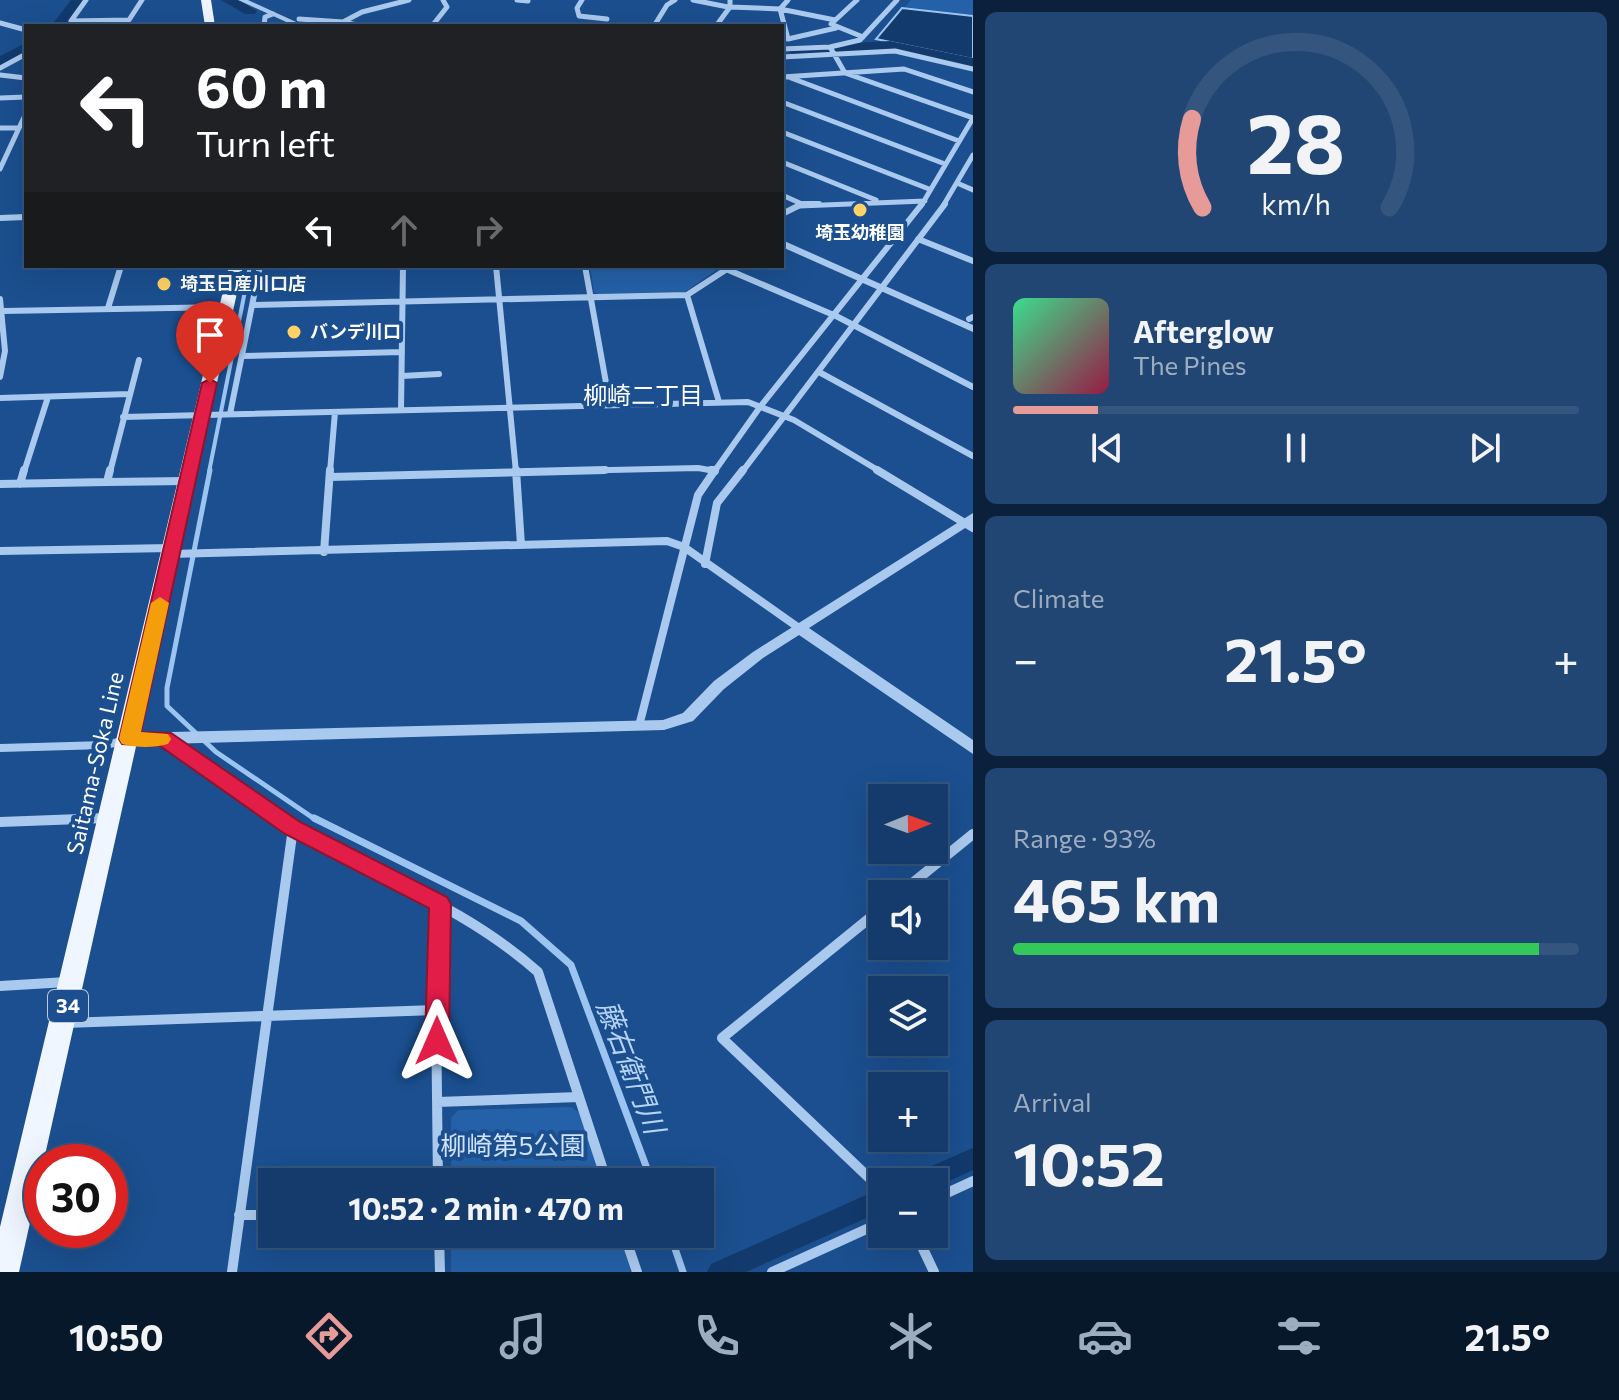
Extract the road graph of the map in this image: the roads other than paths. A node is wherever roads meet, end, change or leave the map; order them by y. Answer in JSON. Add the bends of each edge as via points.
{"nodes":[{"id":1,"x":86,"y":0,"type":"edge"},
{"id":2,"x":142,"y":0,"type":"edge"},
{"id":3,"x":206,"y":0,"type":"edge"},
{"id":4,"x":242,"y":0,"type":"edge"},
{"id":5,"x":256,"y":0,"type":"edge"},
{"id":6,"x":409,"y":0,"type":"edge"},
{"id":7,"x":443,"y":0,"type":"edge"},
{"id":8,"x":517,"y":0,"type":"edge"},
{"id":9,"x":582,"y":0,"type":"edge"},
{"id":10,"x":675,"y":0,"type":"edge"},
{"id":11,"x":693,"y":0,"type":"edge"},
{"id":12,"x":730,"y":0,"type":"edge"},
{"id":13,"x":788,"y":0,"type":"edge"},
{"id":14,"x":857,"y":0,"type":"edge"},
{"id":15,"x":897,"y":0,"type":"edge"},
{"id":16,"x":528,"y":1,"type":"edge"},
{"id":17,"x":729,"y":7,"type":"junction"},
{"id":18,"x":780,"y":9,"type":"junction"},
{"id":19,"x":273,"y":14,"type":"junction"},
{"id":20,"x":607,"y":19,"type":"dead end"},
{"id":21,"x":835,"y":20,"type":"junction"},
{"id":22,"x":343,"y":22,"type":"joint"},
{"id":23,"x":0,"y":23,"type":"edge"},
{"id":24,"x":300,"y":23,"type":"edge"},
{"id":25,"x":210,"y":24,"type":"edge"},
{"id":26,"x":264,"y":24,"type":"edge"},
{"id":27,"x":434,"y":24,"type":"edge"},
{"id":28,"x":655,"y":24,"type":"edge"},
{"id":29,"x":717,"y":24,"type":"edge"},
{"id":30,"x":836,"y":28,"type":"junction"},
{"id":31,"x":24,"y":29,"type":"edge"},
{"id":32,"x":863,"y":37,"type":"junction"},
{"id":33,"x":784,"y":49,"type":"edge"},
{"id":34,"x":831,"y":50,"type":"junction"},
{"id":35,"x":24,"y":55,"type":"edge"},
{"id":36,"x":784,"y":57,"type":"edge"},
{"id":37,"x":0,"y":68,"type":"edge"},
{"id":38,"x":973,"y":69,"type":"edge"},
{"id":39,"x":845,"y":73,"type":"junction"},
{"id":40,"x":0,"y":75,"type":"edge"},
{"id":41,"x":784,"y":76,"type":"edge"},
{"id":42,"x":24,"y":78,"type":"edge"},
{"id":43,"x":973,"y":92,"type":"edge"},
{"id":44,"x":24,"y":97,"type":"edge"},
{"id":45,"x":0,"y":98,"type":"edge"},
{"id":46,"x":784,"y":103,"type":"edge"},
{"id":47,"x":24,"y":117,"type":"edge"},
{"id":48,"x":973,"y":118,"type":"edge"},
{"id":49,"x":0,"y":128,"type":"edge"},
{"id":50,"x":19,"y":128,"type":"junction"},
{"id":51,"x":784,"y":133,"type":"edge"},
{"id":52,"x":959,"y":141,"type":"junction"},
{"id":53,"x":0,"y":149,"type":"edge"},
{"id":54,"x":9,"y":149,"type":"junction"},
{"id":55,"x":952,"y":152,"type":"junction"},
{"id":56,"x":973,"y":155,"type":"edge"},
{"id":57,"x":784,"y":163,"type":"edge"},
{"id":58,"x":945,"y":164,"type":"junction"},
{"id":59,"x":0,"y":169,"type":"edge"},
{"id":60,"x":957,"y":183,"type":"junction"},
{"id":61,"x":929,"y":189,"type":"junction"},
{"id":62,"x":973,"y":190,"type":"edge"},
{"id":63,"x":784,"y":196,"type":"edge"},
{"id":64,"x":925,"y":201,"type":"junction"},
{"id":65,"x":880,"y":202,"type":"junction"},
{"id":66,"x":802,"y":204,"type":"junction"},
{"id":67,"x":784,"y":213,"type":"edge"},
{"id":68,"x":24,"y":217,"type":"edge"},
{"id":69,"x":0,"y":218,"type":"edge"},
{"id":70,"x":784,"y":236,"type":"edge"},
{"id":71,"x":918,"y":239,"type":"junction"},
{"id":72,"x":784,"y":244,"type":"edge"},
{"id":73,"x":973,"y":261,"type":"edge"},
{"id":74,"x":120,"y":268,"type":"edge"},
{"id":75,"x":236,"y":268,"type":"edge"},
{"id":76,"x":260,"y":268,"type":"edge"},
{"id":77,"x":403,"y":268,"type":"edge"},
{"id":78,"x":496,"y":268,"type":"edge"},
{"id":79,"x":585,"y":268,"type":"edge"},
{"id":80,"x":727,"y":269,"type":"joint"},
{"id":81,"x":865,"y":276,"type":"junction"},
{"id":82,"x":882,"y":283,"type":"junction"},
{"id":83,"x":687,"y":295,"type":"junction"},
{"id":84,"x":591,"y":298,"type":"junction"},
{"id":85,"x":0,"y":299,"type":"edge"},
{"id":86,"x":499,"y":300,"type":"junction"},
{"id":87,"x":402,"y":302,"type":"junction"},
{"id":88,"x":253,"y":305,"type":"junction"},
{"id":89,"x":227,"y":307,"type":"junction"},
{"id":90,"x":108,"y":308,"type":"junction"},
{"id":91,"x":3,"y":311,"type":"junction"},
{"id":92,"x":836,"y":316,"type":"junction"},
{"id":93,"x":972,"y":321,"type":"edge"},
{"id":94,"x":851,"y":325,"type":"junction"},
{"id":95,"x":402,"y":352,"type":"junction"},
{"id":96,"x":242,"y":356,"type":"junction"},
{"id":97,"x":139,"y":360,"type":"dead end"},
{"id":98,"x":819,"y":372,"type":"junction"},
{"id":99,"x":439,"y":374,"type":"dead end"},
{"id":100,"x":402,"y":376,"type":"junction"},
{"id":101,"x":0,"y":377,"type":"edge"},
{"id":102,"x":973,"y":387,"type":"edge"},
{"id":103,"x":129,"y":394,"type":"junction"},
{"id":104,"x":48,"y":397,"type":"junction"},
{"id":105,"x":0,"y":398,"type":"edge"},
{"id":106,"x":719,"y":402,"type":"junction"},
{"id":107,"x":610,"y":405,"type":"junction"},
{"id":108,"x":512,"y":407,"type":"junction"},
{"id":109,"x":760,"y":407,"type":"junction"},
{"id":110,"x":401,"y":410,"type":"junction"},
{"id":111,"x":335,"y":412,"type":"junction"},
{"id":112,"x":230,"y":414,"type":"junction"},
{"id":113,"x":202,"y":415,"type":"junction"},
{"id":114,"x":123,"y":417,"type":"junction"},
{"id":115,"x":786,"y":417,"type":"junction"},
{"id":116,"x":973,"y":456,"type":"edge"},
{"id":117,"x":516,"y":471,"type":"junction"},
{"id":118,"x":715,"y":471,"type":"junction"},
{"id":119,"x":330,"y":477,"type":"junction"},
{"id":120,"x":187,"y":481,"type":"junction"},
{"id":121,"x":107,"y":482,"type":"junction"},
{"id":122,"x":0,"y":484,"type":"edge"},
{"id":123,"x":20,"y":484,"type":"junction"},
{"id":124,"x":970,"y":522,"type":"edge"},
{"id":125,"x":521,"y":545,"type":"junction"},
{"id":126,"x":684,"y":547,"type":"junction"},
{"id":127,"x":0,"y":551,"type":"edge"},
{"id":128,"x":177,"y":552,"type":"junction"},
{"id":129,"x":324,"y":552,"type":"junction"},
{"id":130,"x":705,"y":564,"type":"junction"},
{"id":131,"x":799,"y":628,"type":"junction"},
{"id":132,"x":639,"y":726,"type":"junction"},
{"id":133,"x":129,"y":739,"type":"junction"},
{"id":134,"x":164,"y":739,"type":"junction"},
{"id":135,"x":0,"y":748,"type":"edge"},
{"id":136,"x":973,"y":748,"type":"edge"},
{"id":137,"x":111,"y":818,"type":"junction"},
{"id":138,"x":0,"y":822,"type":"edge"},
{"id":139,"x":293,"y":828,"type":"junction"},
{"id":140,"x":973,"y":834,"type":"edge"},
{"id":141,"x":916,"y":880,"type":"edge"},
{"id":142,"x":440,"y":904,"type":"junction"},
{"id":143,"x":868,"y":919,"type":"edge"},
{"id":144,"x":73,"y":982,"type":"junction"},
{"id":145,"x":0,"y":986,"type":"edge"},
{"id":146,"x":436,"y":1010,"type":"junction"},
{"id":147,"x":266,"y":1015,"type":"junction"},
{"id":148,"x":64,"y":1023,"type":"junction"},
{"id":149,"x":579,"y":1097,"type":"junction"},
{"id":150,"x":437,"y":1102,"type":"junction"},
{"id":151,"x":438,"y":1168,"type":"edge"},
{"id":152,"x":602,"y":1168,"type":"edge"},
{"id":153,"x":868,"y":1177,"type":"edge"},
{"id":154,"x":973,"y":1181,"type":"edge"},
{"id":155,"x":948,"y":1193,"type":"edge"},
{"id":156,"x":239,"y":1215,"type":"junction"},
{"id":157,"x":258,"y":1215,"type":"edge"},
{"id":158,"x":868,"y":1228,"type":"edge"},
{"id":159,"x":439,"y":1248,"type":"edge"},
{"id":160,"x":629,"y":1248,"type":"edge"},
{"id":161,"x":923,"y":1248,"type":"edge"},
{"id":162,"x":4,"y":1272,"type":"edge"},
{"id":163,"x":232,"y":1272,"type":"edge"},
{"id":164,"x":440,"y":1272,"type":"edge"},
{"id":165,"x":637,"y":1272,"type":"edge"},
{"id":166,"x":772,"y":1272,"type":"edge"},
{"id":167,"x":934,"y":1272,"type":"edge"}],
"edges":[{"from":1,"to":2,"type":"street","via":[[71,21],[129,20]]},
{"from":3,"to":25,"type":"main road"},
{"from":4,"to":19,"type":"street"},
{"from":5,"to":24,"type":"street"},
{"from":6,"to":22,"type":"street"},
{"from":7,"to":27,"type":"street","via":[[447,7]]},
{"from":8,"to":16,"type":"street"},
{"from":9,"to":20,"type":"street","via":[[579,16]]},
{"from":10,"to":28,"type":"street"},
{"from":11,"to":17,"type":"street"},
{"from":12,"to":17,"type":"street"},
{"from":13,"to":18,"type":"street"},
{"from":14,"to":21,"type":"street"},
{"from":15,"to":32,"type":"street"},
{"from":17,"to":18,"type":"street"},
{"from":17,"to":29,"type":"street"},
{"from":18,"to":21,"type":"street"},
{"from":18,"to":30,"type":"street","via":[[788,39]]},
{"from":19,"to":24,"type":"street"},
{"from":19,"to":26,"type":"street","via":[[265,17]]},
{"from":21,"to":30,"type":"street","via":[[831,24]]},
{"from":22,"to":24,"type":"street"},
{"from":23,"to":31,"type":"street"},
{"from":30,"to":32,"type":"street"},
{"from":32,"to":34,"type":"street"},
{"from":33,"to":34,"type":"street"},
{"from":34,"to":36,"type":"street"},
{"from":34,"to":38,"type":"street","via":[[895,51]]},
{"from":34,"to":39,"type":"street"},
{"from":35,"to":37,"type":"street"},
{"from":39,"to":41,"type":"street"},
{"from":39,"to":43,"type":"street","via":[[904,69]]},
{"from":39,"to":48,"type":"street"},
{"from":40,"to":42,"type":"street"},
{"from":41,"to":52,"type":"street"},
{"from":44,"to":45,"type":"street"},
{"from":46,"to":58,"type":"street"},
{"from":47,"to":50,"type":"street"},
{"from":48,"to":52,"type":"street"},
{"from":49,"to":50,"type":"street"},
{"from":50,"to":54,"type":"street"},
{"from":51,"to":61,"type":"street"},
{"from":52,"to":55,"type":"street"},
{"from":53,"to":54,"type":"street"},
{"from":54,"to":59,"type":"street"},
{"from":55,"to":56,"type":"street"},
{"from":55,"to":58,"type":"street"},
{"from":56,"to":60,"type":"street"},
{"from":57,"to":65,"type":"street"},
{"from":58,"to":61,"type":"street"},
{"from":60,"to":62,"type":"street"},
{"from":60,"to":71,"type":"street"},
{"from":61,"to":64,"type":"street"},
{"from":63,"to":66,"type":"street"},
{"from":64,"to":65,"type":"street"},
{"from":64,"to":81,"type":"street"},
{"from":65,"to":66,"type":"street"},
{"from":66,"to":67,"type":"street"},
{"from":68,"to":69,"type":"street"},
{"from":70,"to":81,"type":"street"},
{"from":71,"to":73,"type":"street"},
{"from":71,"to":82,"type":"street"},
{"from":72,"to":81,"type":"street"},
{"from":74,"to":90,"type":"street"},
{"from":75,"to":89,"type":"main road","name":"Saitama-Soka Line","number":"34"},
{"from":76,"to":88,"type":"street"},
{"from":77,"to":87,"type":"street"},
{"from":78,"to":86,"type":"street"},
{"from":79,"to":84,"type":"street"},
{"from":80,"to":83,"type":"street"},
{"from":80,"to":92,"type":"street"},
{"from":81,"to":82,"type":"street"},
{"from":81,"to":92,"type":"street"},
{"from":82,"to":93,"type":"street"},
{"from":82,"to":94,"type":"street"},
{"from":83,"to":84,"type":"street"},
{"from":83,"to":106,"type":"street"},
{"from":84,"to":86,"type":"street"},
{"from":84,"to":107,"type":"street"},
{"from":85,"to":91,"type":"street"},
{"from":86,"to":87,"type":"street"},
{"from":86,"to":108,"type":"street"},
{"from":87,"to":88,"type":"street"},
{"from":87,"to":95,"type":"street"},
{"from":88,"to":96,"type":"street"},
{"from":89,"to":90,"type":"street"},
{"from":89,"to":113,"type":"main road","name":"Saitama-Soka Line","number":"34"},
{"from":90,"to":91,"type":"street"},
{"from":91,"to":101,"type":"street"},
{"from":92,"to":94,"type":"street"},
{"from":92,"to":109,"type":"street"},
{"from":94,"to":98,"type":"street"},
{"from":94,"to":102,"type":"street"},
{"from":95,"to":96,"type":"street"},
{"from":95,"to":100,"type":"street"},
{"from":96,"to":112,"type":"street"},
{"from":97,"to":103,"type":"street"},
{"from":98,"to":115,"type":"street"},
{"from":98,"to":116,"type":"street"},
{"from":99,"to":100,"type":"street"},
{"from":100,"to":110,"type":"street"},
{"from":103,"to":104,"type":"street"},
{"from":103,"to":114,"type":"street"},
{"from":104,"to":105,"type":"street"},
{"from":104,"to":123,"type":"street"},
{"from":106,"to":107,"type":"street"},
{"from":106,"to":109,"type":"street"},
{"from":107,"to":108,"type":"street"},
{"from":108,"to":110,"type":"street"},
{"from":108,"to":117,"type":"street"},
{"from":109,"to":115,"type":"street"},
{"from":109,"to":118,"type":"street"},
{"from":110,"to":111,"type":"street"},
{"from":111,"to":112,"type":"street"},
{"from":111,"to":119,"type":"street"},
{"from":112,"to":113,"type":"street"},
{"from":113,"to":114,"type":"street"},
{"from":113,"to":120,"type":"main road","name":"Saitama-Soka Line","number":"34"},
{"from":114,"to":121,"type":"street"},
{"from":115,"to":124,"type":"street"},
{"from":115,"to":130,"type":"street","via":[[717,503]]},
{"from":117,"to":118,"type":"street"},
{"from":117,"to":119,"type":"street"},
{"from":117,"to":125,"type":"street"},
{"from":118,"to":126,"type":"street","via":[[698,495]]},
{"from":119,"to":129,"type":"street"},
{"from":120,"to":121,"type":"street"},
{"from":120,"to":128,"type":"main road","name":"Saitama-Soka Line","number":"34"},
{"from":121,"to":123,"type":"street"},
{"from":122,"to":123,"type":"street"},
{"from":124,"to":131,"type":"street"},
{"from":125,"to":126,"type":"street","via":[[667,541]]},
{"from":125,"to":129,"type":"street"},
{"from":126,"to":130,"type":"street"},
{"from":126,"to":132,"type":"street"},
{"from":127,"to":128,"type":"street"},
{"from":128,"to":129,"type":"street"},
{"from":128,"to":133,"type":"main road","name":"Saitama-Soka Line","number":"34"},
{"from":130,"to":131,"type":"street"},
{"from":131,"to":132,"type":"street","via":[[719,685],[688,717]]},
{"from":131,"to":136,"type":"street"},
{"from":132,"to":134,"type":"street"},
{"from":133,"to":134,"type":"street"},
{"from":133,"to":135,"type":"street","via":[[105,745]]},
{"from":133,"to":137,"type":"main road","name":"Saitama-Soka Line","number":"34"},
{"from":134,"to":139,"type":"street"},
{"from":137,"to":138,"type":"street"},
{"from":137,"to":144,"type":"main road","name":"Saitama-Soka Line","number":"34"},
{"from":139,"to":142,"type":"street"},
{"from":139,"to":147,"type":"street"},
{"from":140,"to":141,"type":"street"},
{"from":142,"to":146,"type":"street"},
{"from":142,"to":149,"type":"street","via":[[482,926],[538,972]]},
{"from":143,"to":153,"type":"street","via":[[722,1038]]},
{"from":144,"to":145,"type":"street"},
{"from":144,"to":148,"type":"main road","name":"Saitama-Soka Line","number":"34"},
{"from":146,"to":147,"type":"street"},
{"from":146,"to":150,"type":"street"},
{"from":147,"to":148,"type":"street"},
{"from":147,"to":156,"type":"street"},
{"from":148,"to":162,"type":"main road","name":"Saitama-Soka Line","number":"34"},
{"from":149,"to":150,"type":"street"},
{"from":149,"to":152,"type":"street"},
{"from":150,"to":151,"type":"street"},
{"from":154,"to":155,"type":"street"},
{"from":156,"to":157,"type":"street"},
{"from":156,"to":163,"type":"street"},
{"from":158,"to":166,"type":"street"},
{"from":159,"to":164,"type":"street"},
{"from":160,"to":165,"type":"street"},
{"from":161,"to":167,"type":"street"}]}
